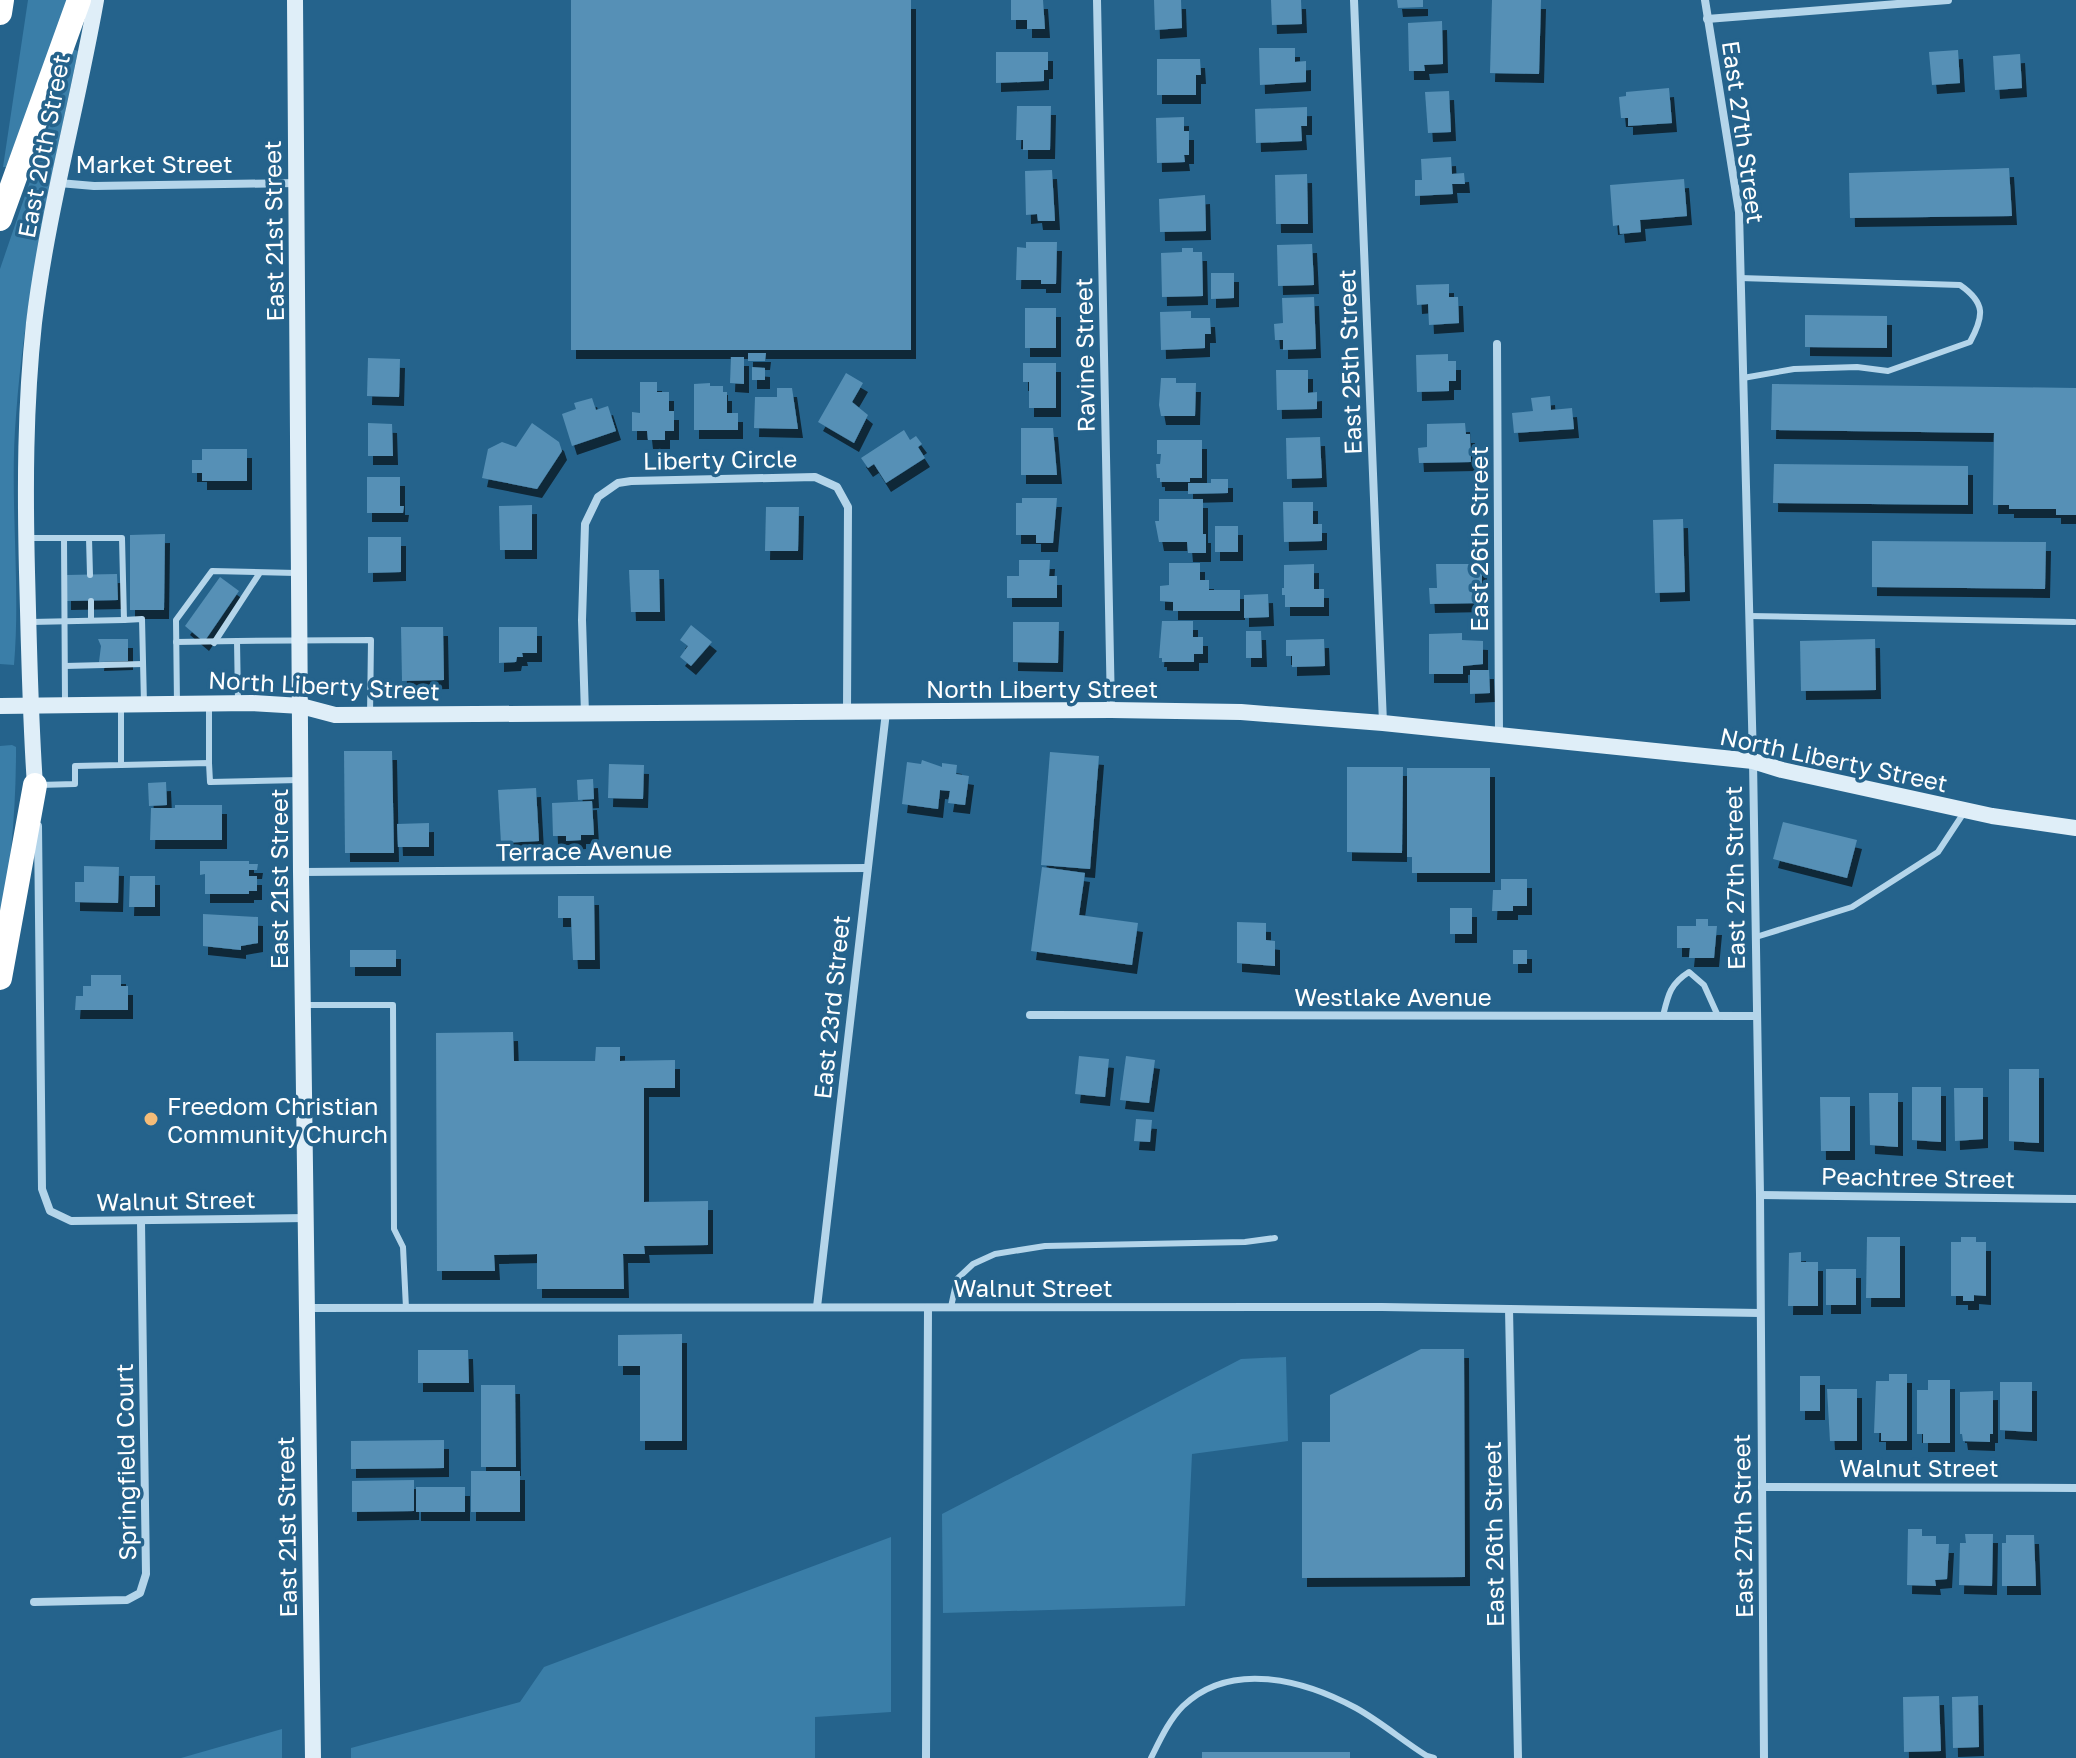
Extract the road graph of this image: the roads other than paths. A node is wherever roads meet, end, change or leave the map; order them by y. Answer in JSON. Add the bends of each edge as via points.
{"nodes":[{"id":1,"x":2,"y":0,"type":"edge"},
{"id":2,"x":79,"y":0,"type":"edge"},
{"id":3,"x":96,"y":0,"type":"edge"},
{"id":4,"x":295,"y":0,"type":"edge"},
{"id":5,"x":1097,"y":0,"type":"edge"},
{"id":6,"x":1354,"y":0,"type":"edge"},
{"id":7,"x":1705,"y":0,"type":"edge"},
{"id":8,"x":1948,"y":0,"type":"edge"},
{"id":9,"x":0,"y":13,"type":"edge"},
{"id":10,"x":1707,"y":19,"type":"junction"},
{"id":11,"x":59,"y":183,"type":"junction"},
{"id":12,"x":297,"y":183,"type":"junction"},
{"id":13,"x":0,"y":219,"type":"edge"},
{"id":14,"x":1740,"y":278,"type":"junction"},
{"id":15,"x":1497,"y":344,"type":"dead end"},
{"id":16,"x":1743,"y":378,"type":"junction"},
{"id":17,"x":26,"y":538,"type":"junction"},
{"id":18,"x":64,"y":538,"type":"junction"},
{"id":19,"x":89,"y":538,"type":"junction"},
{"id":20,"x":300,"y":573,"type":"junction"},
{"id":21,"x":259,"y":574,"type":"junction"},
{"id":22,"x":90,"y":575,"type":"dead end"},
{"id":23,"x":195,"y":595,"type":"junction"},
{"id":24,"x":91,"y":601,"type":"dead end"},
{"id":25,"x":203,"y":601,"type":"dead end"},
{"id":26,"x":221,"y":616,"type":"dead end"},
{"id":27,"x":1749,"y":616,"type":"junction"},
{"id":28,"x":91,"y":620,"type":"junction"},
{"id":29,"x":124,"y":620,"type":"junction"},
{"id":30,"x":65,"y":621,"type":"junction"},
{"id":31,"x":28,"y":622,"type":"junction"},
{"id":32,"x":229,"y":622,"type":"junction"},
{"id":33,"x":2074,"y":622,"type":"dead end"},
{"id":34,"x":237,"y":641,"type":"junction"},
{"id":35,"x":301,"y":641,"type":"junction"},
{"id":36,"x":176,"y":642,"type":"junction"},
{"id":37,"x":214,"y":643,"type":"junction"},
{"id":38,"x":143,"y":664,"type":"junction"},
{"id":39,"x":65,"y":666,"type":"junction"},
{"id":40,"x":209,"y":703,"type":"junction"},
{"id":41,"x":238,"y":703,"type":"junction"},
{"id":42,"x":144,"y":704,"type":"junction"},
{"id":43,"x":177,"y":704,"type":"junction"},
{"id":44,"x":30,"y":705,"type":"junction"},
{"id":45,"x":65,"y":705,"type":"junction"},
{"id":46,"x":121,"y":705,"type":"junction"},
{"id":47,"x":0,"y":706,"type":"edge"},
{"id":48,"x":301,"y":706,"type":"junction"},
{"id":49,"x":1111,"y":710,"type":"junction"},
{"id":50,"x":847,"y":712,"type":"junction"},
{"id":51,"x":886,"y":712,"type":"junction"},
{"id":52,"x":585,"y":714,"type":"junction"},
{"id":53,"x":370,"y":715,"type":"junction"},
{"id":54,"x":1383,"y":723,"type":"junction"},
{"id":55,"x":1499,"y":735,"type":"junction"},
{"id":56,"x":1753,"y":761,"type":"junction"},
{"id":57,"x":209,"y":763,"type":"junction"},
{"id":58,"x":121,"y":765,"type":"junction"},
{"id":59,"x":301,"y":780,"type":"junction"},
{"id":60,"x":35,"y":785,"type":"junction"},
{"id":61,"x":1965,"y":811,"type":"junction"},
{"id":62,"x":2076,"y":828,"type":"edge"},
{"id":63,"x":867,"y":868,"type":"junction"},
{"id":64,"x":301,"y":872,"type":"junction"},
{"id":65,"x":1755,"y":938,"type":"junction"},
{"id":66,"x":0,"y":978,"type":"edge"},
{"id":67,"x":303,"y":1005,"type":"junction"},
{"id":68,"x":1030,"y":1015,"type":"dead end"},
{"id":69,"x":1663,"y":1016,"type":"junction"},
{"id":70,"x":1718,"y":1016,"type":"junction"},
{"id":71,"x":1756,"y":1016,"type":"junction"},
{"id":72,"x":1760,"y":1195,"type":"junction"},
{"id":73,"x":2076,"y":1199,"type":"edge"},
{"id":74,"x":50,"y":1211,"type":"joint"},
{"id":75,"x":306,"y":1218,"type":"junction"},
{"id":76,"x":141,"y":1222,"type":"junction"},
{"id":77,"x":1275,"y":1238,"type":"dead end"},
{"id":78,"x":817,"y":1307,"type":"junction"},
{"id":79,"x":951,"y":1307,"type":"junction"},
{"id":80,"x":307,"y":1308,"type":"junction"},
{"id":81,"x":406,"y":1308,"type":"junction"},
{"id":82,"x":928,"y":1308,"type":"junction"},
{"id":83,"x":1509,"y":1309,"type":"junction"},
{"id":84,"x":1760,"y":1313,"type":"junction"},
{"id":85,"x":1762,"y":1487,"type":"junction"},
{"id":86,"x":2076,"y":1488,"type":"edge"},
{"id":87,"x":34,"y":1602,"type":"dead end"},
{"id":88,"x":313,"y":1758,"type":"edge"},
{"id":89,"x":926,"y":1758,"type":"edge"},
{"id":90,"x":1151,"y":1758,"type":"edge"},
{"id":91,"x":1434,"y":1758,"type":"edge"},
{"id":92,"x":1518,"y":1758,"type":"edge"},
{"id":93,"x":1764,"y":1758,"type":"edge"}],
"edges":[{"from":1,"to":9,"type":"highway"},
{"from":2,"to":13,"type":"highway"},
{"from":3,"to":11,"type":"street","name":"East 20th Street"},
{"from":4,"to":12,"type":"street","name":"East 21st Street"},
{"from":5,"to":49,"type":"street","name":"Ravine Street"},
{"from":6,"to":54,"type":"street","name":"East 25th Street"},
{"from":7,"to":10,"type":"street","name":"East 27th Street"},
{"from":8,"to":10,"type":"street"},
{"from":10,"to":14,"type":"street","name":"East 27th Street","via":[[1739,212]]},
{"from":11,"to":12,"type":"street","name":"Market Street"},
{"from":11,"to":17,"type":"street","name":"East 20th Street","via":[[32,350]]},
{"from":12,"to":20,"type":"street","name":"East 21st Street"},
{"from":14,"to":16,"type":"street","name":"East 27th Street"},
{"from":14,"to":16,"type":"lane","via":[[1960,285],[1975,295],[1981,309],[1970,342],[1888,371],[1794,369]]},
{"from":15,"to":55,"type":"street","name":"East 26th Street"},
{"from":16,"to":27,"type":"street","name":"East 27th Street"},
{"from":17,"to":18,"type":"lane"},
{"from":17,"to":31,"type":"street","name":"East 20th Street"},
{"from":18,"to":19,"type":"lane"},
{"from":18,"to":30,"type":"lane"},
{"from":19,"to":22,"type":"lane"},
{"from":19,"to":29,"type":"lane","via":[[122,538]]},
{"from":20,"to":21,"type":"lane"},
{"from":20,"to":35,"type":"street","name":"East 21st Street"},
{"from":21,"to":23,"type":"lane","via":[[212,571]]},
{"from":21,"to":32,"type":"lane"},
{"from":23,"to":25,"type":"lane"},
{"from":23,"to":36,"type":"lane","via":[[176,620]]},
{"from":24,"to":28,"type":"lane"},
{"from":26,"to":32,"type":"lane"},
{"from":27,"to":33,"type":"lane"},
{"from":27,"to":56,"type":"street","name":"East 27th Street"},
{"from":28,"to":29,"type":"lane"},
{"from":28,"to":30,"type":"lane"},
{"from":29,"to":38,"type":"lane","via":[[142,619]]},
{"from":30,"to":31,"type":"lane"},
{"from":30,"to":39,"type":"lane"},
{"from":31,"to":44,"type":"street","name":"East 20th Street"},
{"from":32,"to":37,"type":"lane"},
{"from":34,"to":35,"type":"lane"},
{"from":34,"to":37,"type":"lane"},
{"from":34,"to":41,"type":"lane"},
{"from":35,"to":48,"type":"street","name":"East 21st Street"},
{"from":35,"to":53,"type":"lane","via":[[371,640]]},
{"from":36,"to":37,"type":"lane"},
{"from":36,"to":43,"type":"lane"},
{"from":38,"to":39,"type":"lane"},
{"from":38,"to":42,"type":"lane"},
{"from":39,"to":45,"type":"lane"},
{"from":40,"to":41,"type":"street","name":"North Liberty Street"},
{"from":40,"to":43,"type":"street","name":"North Liberty Street"},
{"from":40,"to":57,"type":"lane"},
{"from":41,"to":48,"type":"street","name":"North Liberty Street"},
{"from":42,"to":43,"type":"street","name":"North Liberty Street"},
{"from":42,"to":46,"type":"street","name":"North Liberty Street"},
{"from":44,"to":45,"type":"street","name":"North Liberty Street"},
{"from":44,"to":47,"type":"street","name":"North Liberty Street"},
{"from":44,"to":60,"type":"street","name":"East 20th Street"},
{"from":45,"to":46,"type":"street","name":"North Liberty Street"},
{"from":46,"to":58,"type":"lane"},
{"from":48,"to":53,"type":"street","name":"North Liberty Street","via":[[335,715]]},
{"from":48,"to":59,"type":"street","name":"East 21st Street"},
{"from":49,"to":51,"type":"street","name":"North Liberty Street"},
{"from":49,"to":54,"type":"street","name":"North Liberty Street","via":[[1241,712]]},
{"from":50,"to":51,"type":"street","name":"North Liberty Street"},
{"from":50,"to":52,"type":"street","name":"North Liberty Street"},
{"from":50,"to":52,"type":"street","name":"Liberty Circle","via":[[848,507],[837,487],[815,477],[631,481],[598,497],[585,524]]},
{"from":51,"to":63,"type":"street","name":"East 23rd Street"},
{"from":52,"to":53,"type":"street","name":"North Liberty Street"},
{"from":54,"to":55,"type":"street","name":"North Liberty Street"},
{"from":55,"to":56,"type":"street","name":"North Liberty Street"},
{"from":56,"to":61,"type":"street","name":"North Liberty Street"},
{"from":56,"to":65,"type":"street","name":"East 27th Street"},
{"from":57,"to":58,"type":"lane"},
{"from":57,"to":59,"type":"lane","via":[[210,782]]},
{"from":58,"to":60,"type":"lane","via":[[75,766],[75,784]]},
{"from":59,"to":64,"type":"street","name":"East 21st Street"},
{"from":60,"to":66,"type":"highway"},
{"from":60,"to":74,"type":"street","name":"East 20th Street","via":[[42,1189]]},
{"from":61,"to":62,"type":"street","name":"North Liberty Street"},
{"from":61,"to":65,"type":"lane","via":[[1938,852],[1852,907]]},
{"from":63,"to":64,"type":"street","name":"Terrace Avenue"},
{"from":63,"to":78,"type":"street","name":"East 23rd Street"},
{"from":64,"to":67,"type":"street","name":"East 21st Street"},
{"from":65,"to":71,"type":"street","name":"East 27th Street"},
{"from":67,"to":75,"type":"street","name":"East 21st Street"},
{"from":67,"to":81,"type":"lane","via":[[393,1005],[394,1229],[403,1247]]},
{"from":68,"to":69,"type":"street","name":"Westlake Avenue"},
{"from":69,"to":70,"type":"street","name":"Westlake Avenue"},
{"from":69,"to":70,"type":"lane","via":[[1676,981],[1689,972],[1704,985]]},
{"from":70,"to":71,"type":"street","name":"Westlake Avenue"},
{"from":71,"to":72,"type":"street","name":"East 27th Street"},
{"from":72,"to":73,"type":"street","name":"Peachtree Street"},
{"from":72,"to":84,"type":"street","name":"East 27th Street"},
{"from":74,"to":76,"type":"street","name":"Walnut Street","via":[[71,1221]]},
{"from":75,"to":76,"type":"street","name":"Walnut Street"},
{"from":75,"to":80,"type":"street","name":"East 21st Street"},
{"from":76,"to":87,"type":"street","name":"Springfield Court","via":[[146,1574],[140,1593],[127,1600]]},
{"from":77,"to":79,"type":"lane","via":[[1045,1246],[995,1254],[957,1279]]},
{"from":78,"to":81,"type":"street","name":"Walnut Street"},
{"from":78,"to":82,"type":"street","name":"Walnut Street"},
{"from":79,"to":82,"type":"street","name":"Walnut Street"},
{"from":79,"to":83,"type":"street","name":"Walnut Street"},
{"from":80,"to":81,"type":"street","name":"Walnut Street"},
{"from":80,"to":88,"type":"street","name":"East 21st Street"},
{"from":82,"to":89,"type":"street"},
{"from":83,"to":84,"type":"street","name":"Walnut Street"},
{"from":83,"to":92,"type":"street","name":"East 26th Street"},
{"from":84,"to":85,"type":"street","name":"East 27th Street"},
{"from":85,"to":86,"type":"street","name":"Walnut Street"},
{"from":85,"to":93,"type":"street","name":"East 27th Street"},
{"from":90,"to":91,"type":"lane","via":[[1183,1706],[1231,1680],[1255,1679],[1321,1690]]}]}
